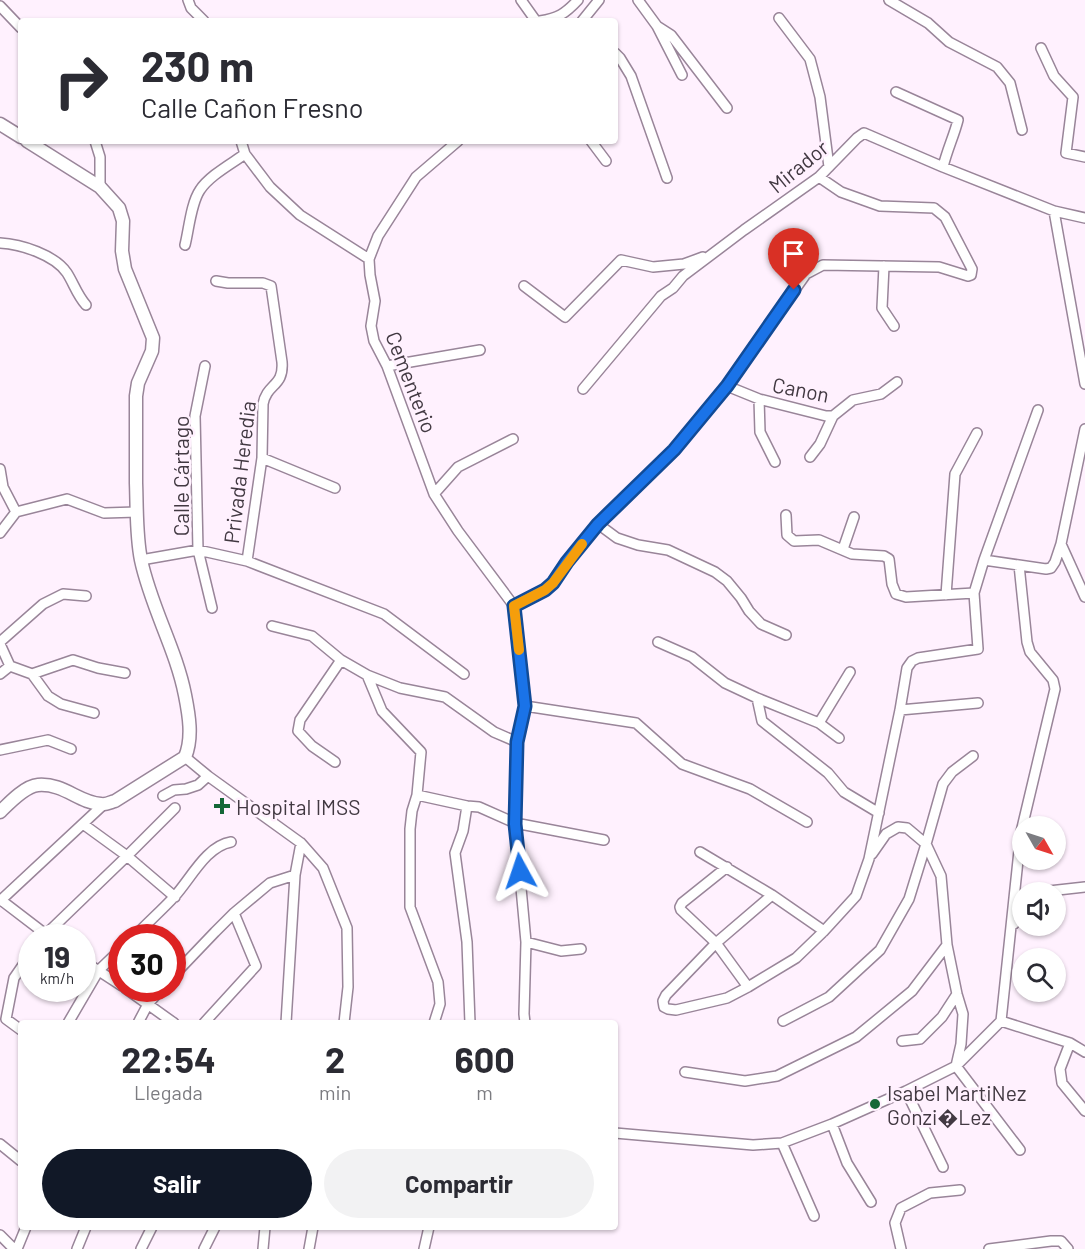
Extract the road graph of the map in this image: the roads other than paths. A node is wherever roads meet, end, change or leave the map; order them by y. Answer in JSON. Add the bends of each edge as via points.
{"nodes":[{"id":1,"x":188,"y":0,"type":"edge"},
{"id":2,"x":521,"y":0,"type":"edge"},
{"id":3,"x":578,"y":0,"type":"edge"},
{"id":4,"x":599,"y":0,"type":"edge"},
{"id":5,"x":638,"y":0,"type":"edge"},
{"id":6,"x":889,"y":0,"type":"edge"},
{"id":7,"x":0,"y":6,"type":"edge"},
{"id":8,"x":201,"y":18,"type":"edge"},
{"id":9,"x":536,"y":18,"type":"edge"},
{"id":10,"x":554,"y":18,"type":"edge"},
{"id":11,"x":586,"y":18,"type":"edge"},
{"id":12,"x":778,"y":18,"type":"dead end"},
{"id":13,"x":18,"y":25,"type":"edge"},
{"id":14,"x":657,"y":27,"type":"junction"},
{"id":15,"x":1041,"y":48,"type":"dead end"},
{"id":16,"x":618,"y":56,"type":"edge"},
{"id":17,"x":682,"y":75,"type":"dead end"},
{"id":18,"x":896,"y":92,"type":"dead end"},
{"id":19,"x":1073,"y":97,"type":"junction"},
{"id":20,"x":1085,"y":100,"type":"edge"},
{"id":21,"x":728,"y":108,"type":"dead end"},
{"id":22,"x":0,"y":124,"type":"edge"},
{"id":23,"x":1022,"y":130,"type":"dead end"},
{"id":24,"x":18,"y":135,"type":"edge"},
{"id":25,"x":32,"y":144,"type":"edge"},
{"id":26,"x":96,"y":144,"type":"edge"},
{"id":27,"x":242,"y":144,"type":"edge"},
{"id":28,"x":454,"y":144,"type":"edge"},
{"id":29,"x":593,"y":144,"type":"edge"},
{"id":30,"x":245,"y":154,"type":"junction"},
{"id":31,"x":1085,"y":157,"type":"edge"},
{"id":32,"x":606,"y":161,"type":"dead end"},
{"id":33,"x":829,"y":167,"type":"junction"},
{"id":34,"x":943,"y":167,"type":"junction"},
{"id":35,"x":819,"y":177,"type":"junction"},
{"id":36,"x":667,"y":178,"type":"dead end"},
{"id":37,"x":100,"y":187,"type":"junction"},
{"id":38,"x":1054,"y":211,"type":"junction"},
{"id":39,"x":1085,"y":218,"type":"edge"},
{"id":40,"x":0,"y":243,"type":"edge"},
{"id":41,"x":185,"y":245,"type":"dead end"},
{"id":42,"x":714,"y":253,"type":"junction"},
{"id":43,"x":369,"y":259,"type":"junction"},
{"id":44,"x":884,"y":266,"type":"junction"},
{"id":45,"x":216,"y":281,"type":"dead end"},
{"id":46,"x":524,"y":286,"type":"dead end"},
{"id":47,"x":86,"y":305,"type":"dead end"},
{"id":48,"x":894,"y":326,"type":"dead end"},
{"id":49,"x":480,"y":350,"type":"dead end"},
{"id":50,"x":205,"y":366,"type":"dead end"},
{"id":51,"x":387,"y":366,"type":"junction"},
{"id":52,"x":897,"y":382,"type":"dead end"},
{"id":53,"x":1085,"y":384,"type":"edge"},
{"id":54,"x":727,"y":386,"type":"junction"},
{"id":55,"x":583,"y":389,"type":"dead end"},
{"id":56,"x":759,"y":399,"type":"junction"},
{"id":57,"x":1038,"y":410,"type":"dead end"},
{"id":58,"x":833,"y":416,"type":"junction"},
{"id":59,"x":1085,"y":429,"type":"edge"},
{"id":60,"x":977,"y":433,"type":"dead end"},
{"id":61,"x":513,"y":439,"type":"dead end"},
{"id":62,"x":810,"y":457,"type":"dead end"},
{"id":63,"x":262,"y":458,"type":"junction"},
{"id":64,"x":775,"y":462,"type":"dead end"},
{"id":65,"x":0,"y":469,"type":"edge"},
{"id":66,"x":2,"y":485,"type":"edge"},
{"id":67,"x":335,"y":488,"type":"dead end"},
{"id":68,"x":434,"y":494,"type":"junction"},
{"id":69,"x":16,"y":512,"type":"junction"},
{"id":70,"x":137,"y":512,"type":"junction"},
{"id":71,"x":786,"y":515,"type":"dead end"},
{"id":72,"x":854,"y":518,"type":"dead end"},
{"id":73,"x":598,"y":524,"type":"junction"},
{"id":74,"x":0,"y":533,"type":"edge"},
{"id":75,"x":1061,"y":544,"type":"junction"},
{"id":76,"x":843,"y":549,"type":"junction"},
{"id":77,"x":198,"y":550,"type":"junction"},
{"id":78,"x":141,"y":560,"type":"junction"},
{"id":79,"x":984,"y":560,"type":"junction"},
{"id":80,"x":247,"y":561,"type":"junction"},
{"id":81,"x":1019,"y":565,"type":"junction"},
{"id":82,"x":974,"y":593,"type":"junction"},
{"id":83,"x":86,"y":596,"type":"dead end"},
{"id":84,"x":946,"y":596,"type":"junction"},
{"id":85,"x":1085,"y":597,"type":"edge"},
{"id":86,"x":514,"y":606,"type":"junction"},
{"id":87,"x":212,"y":608,"type":"dead end"},
{"id":88,"x":272,"y":626,"type":"dead end"},
{"id":89,"x":786,"y":635,"type":"dead end"},
{"id":90,"x":658,"y":642,"type":"dead end"},
{"id":91,"x":0,"y":643,"type":"edge"},
{"id":92,"x":341,"y":660,"type":"junction"},
{"id":93,"x":10,"y":666,"type":"junction"},
{"id":94,"x":850,"y":672,"type":"dead end"},
{"id":95,"x":125,"y":673,"type":"dead end"},
{"id":96,"x":0,"y":674,"type":"edge"},
{"id":97,"x":32,"y":674,"type":"junction"},
{"id":98,"x":465,"y":674,"type":"dead end"},
{"id":99,"x":367,"y":675,"type":"junction"},
{"id":100,"x":758,"y":698,"type":"junction"},
{"id":101,"x":978,"y":703,"type":"dead end"},
{"id":102,"x":525,"y":706,"type":"junction"},
{"id":103,"x":900,"y":710,"type":"junction"},
{"id":104,"x":94,"y":713,"type":"dead end"},
{"id":105,"x":819,"y":723,"type":"junction"},
{"id":106,"x":839,"y":738,"type":"dead end"},
{"id":107,"x":517,"y":742,"type":"junction"},
{"id":108,"x":72,"y":748,"type":"dead end"},
{"id":109,"x":0,"y":750,"type":"edge"},
{"id":110,"x":973,"y":756,"type":"dead end"},
{"id":111,"x":185,"y":758,"type":"junction"},
{"id":112,"x":335,"y":762,"type":"dead end"},
{"id":113,"x":208,"y":776,"type":"junction"},
{"id":114,"x":417,"y":795,"type":"junction"},
{"id":115,"x":163,"y":796,"type":"dead end"},
{"id":116,"x":103,"y":805,"type":"junction"},
{"id":117,"x":467,"y":806,"type":"junction"},
{"id":118,"x":175,"y":808,"type":"dead end"},
{"id":119,"x":0,"y":812,"type":"edge"},
{"id":120,"x":879,"y":813,"type":"junction"},
{"id":121,"x":807,"y":822,"type":"dead end"},
{"id":122,"x":83,"y":824,"type":"junction"},
{"id":123,"x":515,"y":824,"type":"junction"},
{"id":124,"x":604,"y":840,"type":"dead end"},
{"id":125,"x":231,"y":842,"type":"dead end"},
{"id":126,"x":301,"y":843,"type":"junction"},
{"id":127,"x":926,"y":844,"type":"junction"},
{"id":128,"x":700,"y":852,"type":"dead end"},
{"id":129,"x":128,"y":856,"type":"junction"},
{"id":130,"x":869,"y":859,"type":"junction"},
{"id":131,"x":727,"y":867,"type":"junction"},
{"id":132,"x":295,"y":875,"type":"junction"},
{"id":133,"x":1019,"y":882,"type":"edge"},
{"id":134,"x":1085,"y":887,"type":"edge"},
{"id":135,"x":1066,"y":889,"type":"edge"},
{"id":136,"x":772,"y":895,"type":"junction"},
{"id":137,"x":175,"y":897,"type":"junction"},
{"id":138,"x":0,"y":900,"type":"edge"},
{"id":139,"x":234,"y":913,"type":"junction"},
{"id":140,"x":30,"y":924,"type":"edge"},
{"id":141,"x":57,"y":924,"type":"edge"},
{"id":142,"x":147,"y":924,"type":"edge"},
{"id":143,"x":1012,"y":924,"type":"edge"},
{"id":144,"x":1011,"y":928,"type":"joint"},
{"id":145,"x":824,"y":931,"type":"junction"},
{"id":146,"x":526,"y":942,"type":"junction"},
{"id":147,"x":716,"y":943,"type":"junction"},
{"id":148,"x":946,"y":945,"type":"junction"},
{"id":149,"x":581,"y":950,"type":"dead end"},
{"id":150,"x":108,"y":961,"type":"edge"},
{"id":151,"x":186,"y":962,"type":"edge"},
{"id":152,"x":96,"y":968,"type":"edge"},
{"id":153,"x":99,"y":970,"type":"junction"},
{"id":154,"x":18,"y":973,"type":"edge"},
{"id":155,"x":108,"y":976,"type":"edge"},
{"id":156,"x":748,"y":987,"type":"junction"},
{"id":157,"x":957,"y":994,"type":"junction"},
{"id":158,"x":145,"y":1002,"type":"edge"},
{"id":159,"x":148,"y":1004,"type":"junction"},
{"id":160,"x":70,"y":1020,"type":"edge"},
{"id":161,"x":140,"y":1020,"type":"edge"},
{"id":162,"x":170,"y":1020,"type":"edge"},
{"id":163,"x":207,"y":1020,"type":"edge"},
{"id":164,"x":286,"y":1020,"type":"edge"},
{"id":165,"x":344,"y":1020,"type":"edge"},
{"id":166,"x":435,"y":1020,"type":"edge"},
{"id":167,"x":470,"y":1020,"type":"edge"},
{"id":168,"x":525,"y":1020,"type":"edge"},
{"id":169,"x":783,"y":1021,"type":"dead end"},
{"id":170,"x":1001,"y":1021,"type":"junction"},
{"id":171,"x":18,"y":1028,"type":"edge"},
{"id":172,"x":902,"y":1041,"type":"dead end"},
{"id":173,"x":1070,"y":1043,"type":"junction"},
{"id":174,"x":1085,"y":1052,"type":"edge"},
{"id":175,"x":956,"y":1066,"type":"junction"},
{"id":176,"x":685,"y":1072,"type":"dead end"},
{"id":177,"x":906,"y":1091,"type":"junction"},
{"id":178,"x":1085,"y":1111,"type":"edge"},
{"id":179,"x":832,"y":1124,"type":"junction"},
{"id":180,"x":618,"y":1133,"type":"edge"},
{"id":181,"x":782,"y":1143,"type":"junction"},
{"id":182,"x":1,"y":1147,"type":"edge"},
{"id":183,"x":1020,"y":1150,"type":"dead end"},
{"id":184,"x":18,"y":1159,"type":"edge"},
{"id":185,"x":943,"y":1167,"type":"dead end"},
{"id":186,"x":960,"y":1190,"type":"dead end"},
{"id":187,"x":871,"y":1202,"type":"dead end"},
{"id":188,"x":814,"y":1216,"type":"dead end"},
{"id":189,"x":24,"y":1230,"type":"edge"},
{"id":190,"x":85,"y":1230,"type":"edge"},
{"id":191,"x":150,"y":1230,"type":"edge"},
{"id":192,"x":214,"y":1230,"type":"edge"},
{"id":193,"x":265,"y":1230,"type":"edge"},
{"id":194,"x":313,"y":1230,"type":"edge"},
{"id":195,"x":428,"y":1230,"type":"edge"},
{"id":196,"x":0,"y":1235,"type":"edge"},
{"id":197,"x":15,"y":1249,"type":"edge"},
{"id":198,"x":77,"y":1249,"type":"edge"},
{"id":199,"x":141,"y":1249,"type":"edge"},
{"id":200,"x":204,"y":1249,"type":"edge"},
{"id":201,"x":263,"y":1249,"type":"edge"},
{"id":202,"x":309,"y":1249,"type":"edge"},
{"id":203,"x":424,"y":1249,"type":"edge"},
{"id":204,"x":901,"y":1249,"type":"edge"},
{"id":205,"x":989,"y":1249,"type":"edge"},
{"id":206,"x":1068,"y":1249,"type":"edge"}],
"edges":[{"from":1,"to":8,"type":"street"},
{"from":2,"to":9,"type":"street"},
{"from":3,"to":10,"type":"street"},
{"from":4,"to":11,"type":"street"},
{"from":5,"to":14,"type":"street"},
{"from":6,"to":23,"type":"street","via":[[928,22],[949,42],[997,67],[1010,82]]},
{"from":7,"to":13,"type":"street"},
{"from":12,"to":33,"type":"street","via":[[810,59],[820,97]]},
{"from":14,"to":17,"type":"street"},
{"from":14,"to":21,"type":"street","via":[[671,35]]},
{"from":15,"to":19,"type":"street","via":[[1054,76]]},
{"from":16,"to":36,"type":"street","via":[[631,76]]},
{"from":18,"to":34,"type":"street","via":[[958,120]]},
{"from":19,"to":20,"type":"street"},
{"from":19,"to":31,"type":"street","via":[[1066,153]]},
{"from":22,"to":24,"type":"street"},
{"from":25,"to":37,"type":"street"},
{"from":26,"to":37,"type":"street"},
{"from":27,"to":30,"type":"street"},
{"from":28,"to":43,"type":"street","via":[[416,177],[378,236]]},
{"from":29,"to":32,"type":"street"},
{"from":30,"to":41,"type":"street","via":[[200,189]]},
{"from":30,"to":43,"type":"street","via":[[270,188],[300,215]]},
{"from":33,"to":34,"type":"street","name":"Mirador","via":[[864,133]]},
{"from":33,"to":35,"type":"street","name":"Mirador"},
{"from":34,"to":38,"type":"street","name":"Mirador"},
{"from":35,"to":42,"type":"street","name":"Mirador"},
{"from":35,"to":44,"type":"street","via":[[841,192],[880,206],[934,208],[945,217],[972,269],[968,276],[939,267]]},
{"from":37,"to":70,"type":"street","via":[[119,208],[125,268],[153,338],[136,396]]},
{"from":38,"to":39,"type":"street","name":"Mirador"},
{"from":38,"to":53,"type":"street"},
{"from":40,"to":47,"type":"street","via":[[36,252],[58,263]]},
{"from":42,"to":46,"type":"street","via":[[684,264],[653,267],[621,260],[565,317]]},
{"from":42,"to":55,"type":"street","name":"Mirador","via":[[661,296]]},
{"from":43,"to":51,"type":"street","name":"Cementerio","via":[[375,301],[370,326]]},
{"from":44,"to":48,"type":"street","via":[[882,308]]},
{"from":44,"to":54,"type":"street","via":[[823,265],[806,274]]},
{"from":45,"to":63,"type":"street","name":"Privada Heredia","via":[[271,286],[283,372],[263,404]]},
{"from":49,"to":51,"type":"street"},
{"from":50,"to":77,"type":"street","name":"Calle Cártago","via":[[195,416]]},
{"from":51,"to":68,"type":"street","name":"Cementerio"},
{"from":52,"to":58,"type":"street","name":"Canon","via":[[881,394],[853,400]]},
{"from":54,"to":56,"type":"street","name":"Canon"},
{"from":54,"to":73,"type":"street","via":[[674,450]]},
{"from":56,"to":58,"type":"street","name":"Canon"},
{"from":56,"to":64,"type":"street","via":[[760,432]]},
{"from":57,"to":79,"type":"street"},
{"from":58,"to":62,"type":"street"},
{"from":59,"to":75,"type":"street"},
{"from":60,"to":84,"type":"street","via":[[955,474]]},
{"from":61,"to":68,"type":"street","via":[[458,466]]},
{"from":63,"to":67,"type":"street"},
{"from":63,"to":80,"type":"street","name":"Privada Heredia"},
{"from":65,"to":66,"type":"street"},
{"from":66,"to":69,"type":"street"},
{"from":68,"to":86,"type":"street","name":"Cementerio"},
{"from":69,"to":70,"type":"street","via":[[67,499],[104,513]]},
{"from":69,"to":74,"type":"street"},
{"from":70,"to":78,"type":"street"},
{"from":71,"to":76,"type":"street","via":[[787,535],[794,541],[819,540]]},
{"from":72,"to":76,"type":"street"},
{"from":73,"to":86,"type":"street","via":[[553,583]]},
{"from":73,"to":89,"type":"street","via":[[617,538],[668,550],[715,573],[727,581],[761,624]]},
{"from":75,"to":81,"type":"street","via":[[1051,568]]},
{"from":75,"to":85,"type":"street"},
{"from":76,"to":84,"type":"street","via":[[889,559],[896,594]]},
{"from":77,"to":78,"type":"street"},
{"from":77,"to":80,"type":"street"},
{"from":77,"to":87,"type":"street","name":"Calle Cártago"},
{"from":78,"to":111,"type":"street","via":[[181,677],[189,716],[189,749]]},
{"from":79,"to":81,"type":"street"},
{"from":79,"to":82,"type":"street"},
{"from":80,"to":98,"type":"street","via":[[384,614]]},
{"from":81,"to":133,"type":"street","via":[[1027,642],[1055,689],[1021,832]]},
{"from":82,"to":84,"type":"street"},
{"from":82,"to":103,"type":"street","via":[[978,649],[912,661],[907,668]]},
{"from":83,"to":91,"type":"street","via":[[63,594],[44,604]]},
{"from":86,"to":102,"type":"street"},
{"from":88,"to":92,"type":"street","via":[[312,636]]},
{"from":90,"to":100,"type":"street","via":[[692,657],[725,682]]},
{"from":91,"to":93,"type":"street"},
{"from":92,"to":99,"type":"street"},
{"from":92,"to":112,"type":"street","via":[[300,720],[298,731]]},
{"from":93,"to":96,"type":"street"},
{"from":93,"to":97,"type":"street"},
{"from":94,"to":105,"type":"street"},
{"from":95,"to":97,"type":"street","via":[[73,660]]},
{"from":97,"to":104,"type":"street","via":[[48,696]]},
{"from":99,"to":107,"type":"street","via":[[400,688],[446,697],[494,732]]},
{"from":99,"to":114,"type":"street","via":[[382,711],[421,752]]},
{"from":100,"to":105,"type":"street"},
{"from":100,"to":120,"type":"street","via":[[762,721],[828,773],[844,792]]},
{"from":101,"to":103,"type":"street"},
{"from":102,"to":107,"type":"street"},
{"from":102,"to":121,"type":"street","via":[[636,723],[682,764],[750,789]]},
{"from":103,"to":120,"type":"street"},
{"from":105,"to":106,"type":"street"},
{"from":107,"to":123,"type":"street"},
{"from":108,"to":109,"type":"street","via":[[48,740]]},
{"from":110,"to":127,"type":"street","via":[[943,784]]},
{"from":111,"to":113,"type":"street"},
{"from":111,"to":116,"type":"street"},
{"from":113,"to":115,"type":"street","via":[[198,785]]},
{"from":113,"to":126,"type":"street"},
{"from":114,"to":117,"type":"street"},
{"from":114,"to":166,"type":"street","via":[[410,829],[410,907],[438,982],[440,1004]]},
{"from":116,"to":119,"type":"street","via":[[60,787],[37,785],[16,796]]},
{"from":116,"to":122,"type":"street"},
{"from":117,"to":123,"type":"street","via":[[479,807]]},
{"from":117,"to":167,"type":"street","via":[[454,853],[467,942]]},
{"from":118,"to":129,"type":"street"},
{"from":120,"to":130,"type":"street"},
{"from":122,"to":129,"type":"street"},
{"from":122,"to":138,"type":"street"},
{"from":123,"to":124,"type":"street"},
{"from":123,"to":146,"type":"street"},
{"from":125,"to":137,"type":"street","via":[[223,843],[198,864]]},
{"from":126,"to":132,"type":"street"},
{"from":126,"to":165,"type":"street","via":[[323,868],[347,928]]},
{"from":127,"to":130,"type":"street","via":[[907,828],[898,827],[886,834]]},
{"from":127,"to":148,"type":"street","via":[[941,876]]},
{"from":127,"to":169,"type":"street","via":[[909,899],[880,950],[829,997]]},
{"from":128,"to":131,"type":"street"},
{"from":129,"to":137,"type":"street"},
{"from":129,"to":141,"type":"street"},
{"from":130,"to":145,"type":"street","via":[[856,896]]},
{"from":131,"to":136,"type":"street"},
{"from":131,"to":147,"type":"street","via":[[680,907]]},
{"from":132,"to":139,"type":"street","via":[[270,883]]},
{"from":132,"to":164,"type":"street"},
{"from":134,"to":135,"type":"street"},
{"from":136,"to":145,"type":"street"},
{"from":136,"to":147,"type":"street"},
{"from":137,"to":142,"type":"street"},
{"from":138,"to":140,"type":"street"},
{"from":139,"to":151,"type":"street"},
{"from":139,"to":163,"type":"street","via":[[255,966]]},
{"from":143,"to":144,"type":"street"},
{"from":144,"to":170,"type":"street"},
{"from":145,"to":156,"type":"street","via":[[796,958]]},
{"from":146,"to":149,"type":"street","via":[[561,951]]},
{"from":146,"to":168,"type":"street"},
{"from":147,"to":156,"type":"street"},
{"from":147,"to":156,"type":"street","via":[[666,995],[664,1007],[676,1010],[727,998]]},
{"from":148,"to":157,"type":"street"},
{"from":148,"to":176,"type":"street","via":[[912,991],[856,1037],[777,1076],[745,1081]]},
{"from":150,"to":153,"type":"street"},
{"from":152,"to":153,"type":"street"},
{"from":153,"to":155,"type":"street"},
{"from":153,"to":160,"type":"street"},
{"from":154,"to":171,"type":"street","via":[[6,1019]]},
{"from":157,"to":172,"type":"street","via":[[942,1017],[920,1039]]},
{"from":157,"to":175,"type":"street","via":[[963,1014]]},
{"from":158,"to":159,"type":"street"},
{"from":159,"to":161,"type":"street"},
{"from":159,"to":162,"type":"street"},
{"from":170,"to":173,"type":"street"},
{"from":170,"to":175,"type":"street"},
{"from":173,"to":174,"type":"street"},
{"from":173,"to":178,"type":"street","via":[[1060,1069],[1062,1083]]},
{"from":175,"to":177,"type":"street"},
{"from":175,"to":183,"type":"street"},
{"from":177,"to":179,"type":"street"},
{"from":177,"to":185,"type":"street"},
{"from":179,"to":181,"type":"street"},
{"from":179,"to":187,"type":"street","via":[[847,1163]]},
{"from":180,"to":181,"type":"street"},
{"from":181,"to":188,"type":"street"},
{"from":182,"to":184,"type":"street"},
{"from":186,"to":204,"type":"street","via":[[930,1193],[901,1208],[895,1223]]},
{"from":189,"to":197,"type":"street"},
{"from":190,"to":198,"type":"street"},
{"from":191,"to":199,"type":"street"},
{"from":192,"to":200,"type":"street"},
{"from":193,"to":201,"type":"street"},
{"from":194,"to":202,"type":"street"},
{"from":195,"to":203,"type":"street"},
{"from":196,"to":197,"type":"street"},
{"from":205,"to":206,"type":"street","via":[[1051,1240],[1061,1241]]}]}
